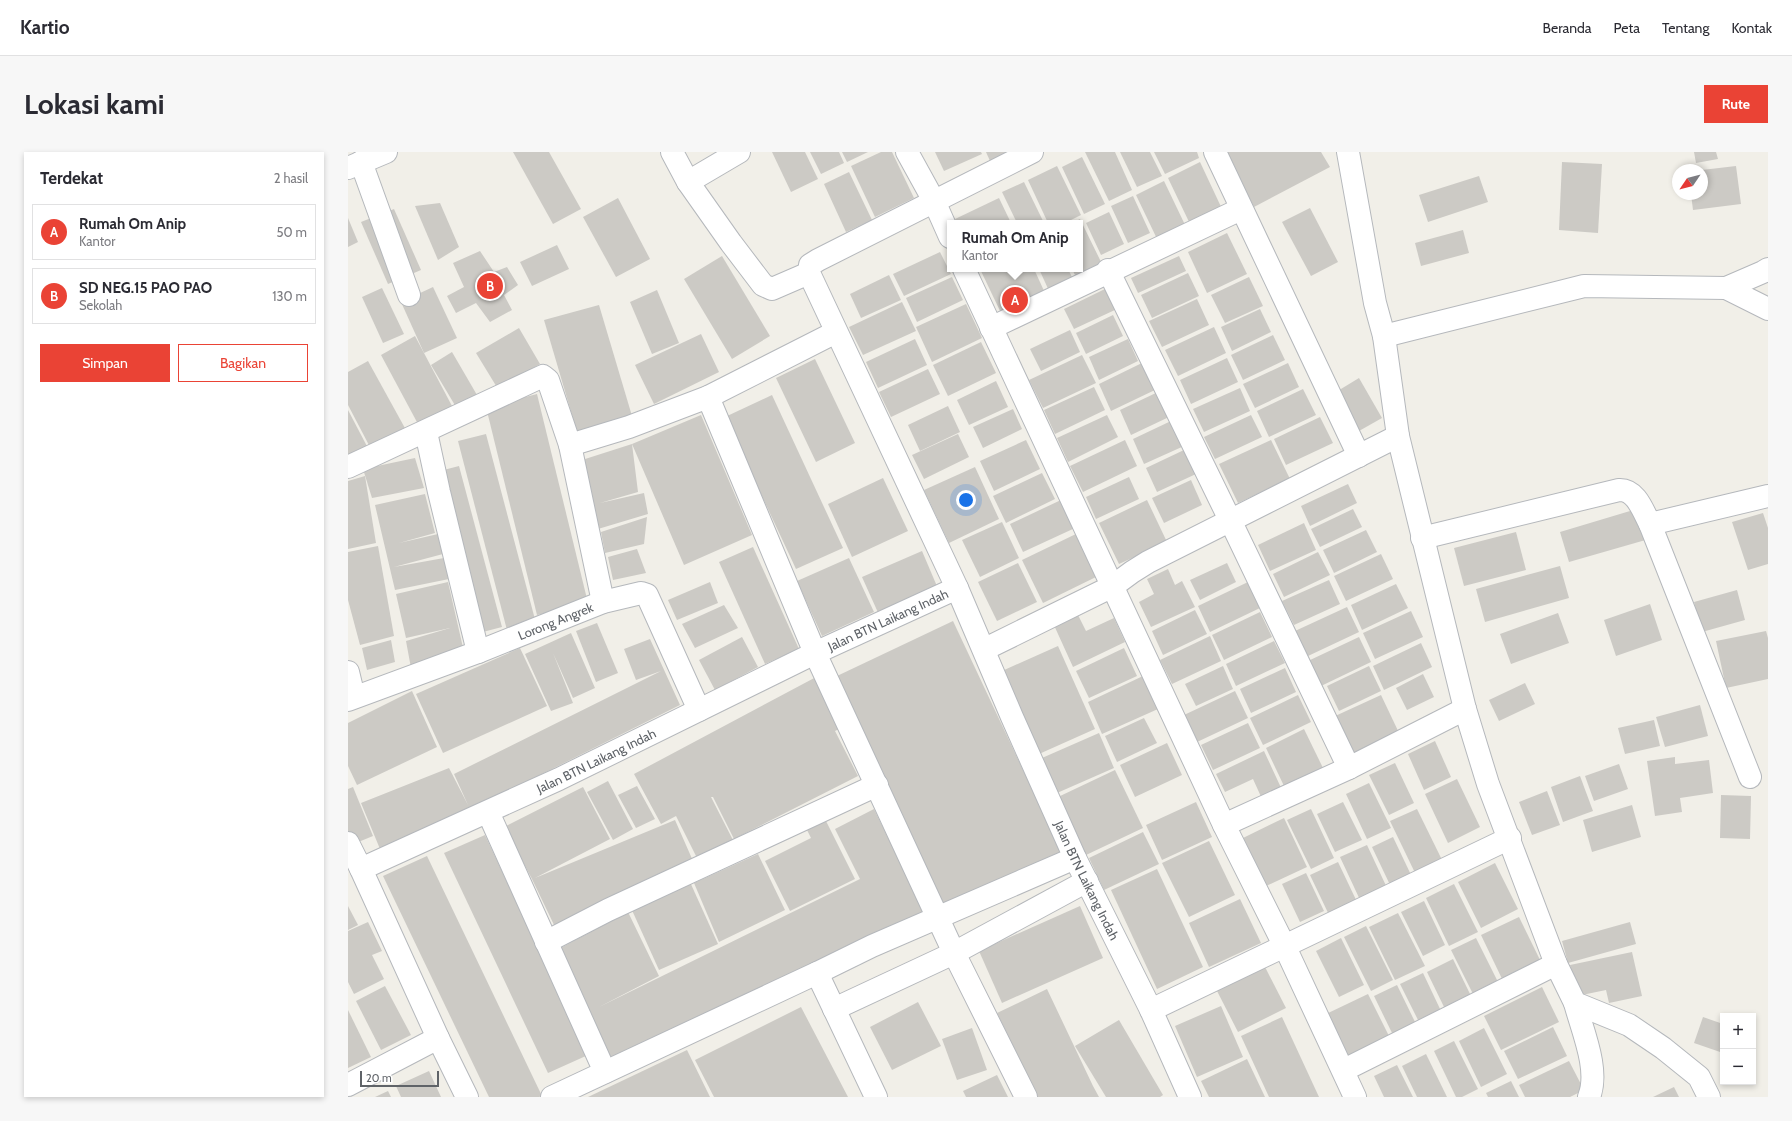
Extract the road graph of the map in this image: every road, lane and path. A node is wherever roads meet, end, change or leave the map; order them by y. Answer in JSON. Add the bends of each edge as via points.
{"nodes":[{"id":1,"x":386,"y":152,"type":"edge"},
{"id":2,"x":672,"y":152,"type":"edge"},
{"id":3,"x":740,"y":152,"type":"edge"},
{"id":4,"x":907,"y":152,"type":"edge"},
{"id":5,"x":1032,"y":152,"type":"edge"},
{"id":6,"x":1215,"y":152,"type":"edge"},
{"id":7,"x":1348,"y":152,"type":"edge"},
{"id":8,"x":354,"y":165,"type":"edge"},
{"id":9,"x":688,"y":182,"type":"junction"},
{"id":10,"x":934,"y":201,"type":"junction"},
{"id":11,"x":1241,"y":209,"type":"junction"},
{"id":12,"x":947,"y":230,"type":"edge"},
{"id":13,"x":1768,"y":269,"type":"edge"},
{"id":14,"x":1108,"y":270,"type":"junction"},
{"id":15,"x":965,"y":272,"type":"edge"},
{"id":16,"x":809,"y":273,"type":"junction"},
{"id":17,"x":1726,"y":288,"type":"junction"},
{"id":18,"x":408,"y":295,"type":"dead end"},
{"id":19,"x":1768,"y":309,"type":"edge"},
{"id":20,"x":991,"y":328,"type":"junction"},
{"id":21,"x":836,"y":332,"type":"junction"},
{"id":22,"x":1384,"y":336,"type":"junction"},
{"id":23,"x":708,"y":397,"type":"junction"},
{"id":24,"x":426,"y":432,"type":"junction"},
{"id":25,"x":1398,"y":436,"type":"junction"},
{"id":26,"x":570,"y":445,"type":"junction"},
{"id":27,"x":1359,"y":456,"type":"junction"},
{"id":28,"x":348,"y":467,"type":"edge"},
{"id":29,"x":1768,"y":496,"type":"edge"},
{"id":30,"x":1230,"y":520,"type":"junction"},
{"id":31,"x":1650,"y":524,"type":"junction"},
{"id":32,"x":1422,"y":538,"type":"junction"},
{"id":33,"x":1113,"y":586,"type":"junction"},
{"id":34,"x":957,"y":588,"type":"junction"},
{"id":35,"x":603,"y":602,"type":"junction"},
{"id":36,"x":984,"y":650,"type":"junction"},
{"id":37,"x":478,"y":652,"type":"junction"},
{"id":38,"x":815,"y":653,"type":"junction"},
{"id":39,"x":348,"y":672,"type":"edge"},
{"id":40,"x":351,"y":699,"type":"edge"},
{"id":41,"x":1465,"y":709,"type":"junction"},
{"id":42,"x":700,"y":710,"type":"junction"},
{"id":43,"x":1349,"y":768,"type":"junction"},
{"id":44,"x":1750,"y":777,"type":"dead end"},
{"id":45,"x":877,"y":785,"type":"junction"},
{"id":46,"x":488,"y":812,"type":"junction"},
{"id":47,"x":1224,"y":825,"type":"junction"},
{"id":48,"x":1510,"y":838,"type":"junction"},
{"id":49,"x":348,"y":843,"type":"edge"},
{"id":50,"x":1075,"y":858,"type":"junction"},
{"id":51,"x":361,"y":869,"type":"junction"},
{"id":52,"x":1087,"y":882,"type":"junction"},
{"id":53,"x":938,"y":917,"type":"junction"},
{"id":54,"x":546,"y":942,"type":"junction"},
{"id":55,"x":1285,"y":947,"type":"junction"},
{"id":56,"x":954,"y":953,"type":"junction"},
{"id":57,"x":1556,"y":964,"type":"junction"},
{"id":58,"x":817,"y":973,"type":"junction"},
{"id":59,"x":1575,"y":1003,"type":"junction"},
{"id":60,"x":834,"y":1009,"type":"junction"},
{"id":61,"x":1151,"y":1010,"type":"junction"},
{"id":62,"x":438,"y":1038,"type":"junction"},
{"id":63,"x":1344,"y":1070,"type":"junction"},
{"id":64,"x":605,"y":1072,"type":"junction"},
{"id":65,"x":348,"y":1086,"type":"edge"},
{"id":66,"x":467,"y":1097,"type":"edge"},
{"id":67,"x":552,"y":1097,"type":"edge"},
{"id":68,"x":876,"y":1097,"type":"edge"},
{"id":69,"x":1026,"y":1097,"type":"edge"},
{"id":70,"x":1190,"y":1097,"type":"edge"},
{"id":71,"x":1355,"y":1097,"type":"edge"},
{"id":72,"x":1589,"y":1097,"type":"edge"},
{"id":73,"x":1709,"y":1097,"type":"edge"}],
"edges":[{"from":1,"to":8,"type":"street"},
{"from":2,"to":9,"type":"street"},
{"from":3,"to":9,"type":"street"},
{"from":4,"to":10,"type":"street"},
{"from":5,"to":10,"type":"street"},
{"from":6,"to":11,"type":"street"},
{"from":7,"to":22,"type":"street","via":[[1375,303]]},
{"from":8,"to":18,"type":"street"},
{"from":9,"to":16,"type":"street","via":[[763,285],[772,289]]},
{"from":10,"to":12,"type":"street"},
{"from":10,"to":16,"type":"street","via":[[818,260],[810,265]]},
{"from":11,"to":14,"type":"street"},
{"from":11,"to":27,"type":"street"},
{"from":13,"to":17,"type":"street"},
{"from":14,"to":20,"type":"street"},
{"from":14,"to":30,"type":"street"},
{"from":15,"to":20,"type":"street"},
{"from":16,"to":21,"type":"street"},
{"from":17,"to":19,"type":"street"},
{"from":17,"to":22,"type":"street","via":[[1584,286]]},
{"from":20,"to":33,"type":"street"},
{"from":21,"to":23,"type":"street"},
{"from":21,"to":34,"type":"street"},
{"from":22,"to":25,"type":"street"},
{"from":23,"to":26,"type":"street","via":[[630,427]]},
{"from":23,"to":38,"type":"street"},
{"from":24,"to":26,"type":"street","via":[[545,376],[558,406]]},
{"from":24,"to":28,"type":"street"},
{"from":24,"to":37,"type":"street"},
{"from":25,"to":27,"type":"street"},
{"from":25,"to":32,"type":"street"},
{"from":26,"to":35,"type":"street"},
{"from":27,"to":30,"type":"street"},
{"from":29,"to":31,"type":"street"},
{"from":30,"to":33,"type":"street","via":[[1148,562]]},
{"from":30,"to":43,"type":"street"},
{"from":31,"to":32,"type":"street","via":[[1635,497],[1624,489]]},
{"from":31,"to":44,"type":"street"},
{"from":32,"to":41,"type":"street"},
{"from":33,"to":36,"type":"street"},
{"from":33,"to":47,"type":"street"},
{"from":34,"to":36,"type":"street","name":"Jalan BTN Laikang Indah"},
{"from":34,"to":38,"type":"street","name":"Jalan BTN Laikang Indah"},
{"from":35,"to":37,"type":"street","name":"Lorong Angrek"},
{"from":35,"to":42,"type":"street","name":"Lorong Angrek","via":[[641,593],[647,595]]},
{"from":36,"to":50,"type":"street","name":"Jalan BTN Laikang Indah"},
{"from":37,"to":40,"type":"street","name":"Lorong Angrek"},
{"from":38,"to":42,"type":"street","name":"Jalan BTN Laikang Indah"},
{"from":38,"to":45,"type":"street"},
{"from":39,"to":40,"type":"street"},
{"from":41,"to":43,"type":"street"},
{"from":41,"to":48,"type":"street","via":[[1488,784]]},
{"from":42,"to":46,"type":"street","name":"Jalan BTN Laikang Indah"},
{"from":43,"to":47,"type":"street"},
{"from":45,"to":53,"type":"street"},
{"from":45,"to":54,"type":"street","via":[[608,910]]},
{"from":46,"to":51,"type":"street","name":"Jalan BTN Laikang Indah"},
{"from":46,"to":54,"type":"street"},
{"from":47,"to":55,"type":"street"},
{"from":48,"to":55,"type":"street"},
{"from":48,"to":57,"type":"street"},
{"from":49,"to":51,"type":"street"},
{"from":50,"to":52,"type":"street","name":"Jalan BTN Laikang Indah"},
{"from":50,"to":53,"type":"street"},
{"from":51,"to":62,"type":"street"},
{"from":52,"to":56,"type":"street"},
{"from":52,"to":61,"type":"street","name":"Jalan BTN Laikang Indah"},
{"from":53,"to":56,"type":"street"},
{"from":53,"to":58,"type":"street"},
{"from":54,"to":64,"type":"street"},
{"from":55,"to":61,"type":"street"},
{"from":55,"to":63,"type":"street"},
{"from":56,"to":60,"type":"street"},
{"from":56,"to":69,"type":"street"},
{"from":57,"to":59,"type":"street"},
{"from":57,"to":63,"type":"street"},
{"from":58,"to":60,"type":"street"},
{"from":58,"to":64,"type":"street"},
{"from":59,"to":72,"type":"street","via":[[1594,1072]]},
{"from":59,"to":73,"type":"street","via":[[1629,1025],[1663,1048],[1699,1077]]},
{"from":60,"to":68,"type":"street"},
{"from":61,"to":70,"type":"street","name":"Jalan BTN Laikang Indah"},
{"from":62,"to":65,"type":"street"},
{"from":62,"to":66,"type":"street"},
{"from":63,"to":71,"type":"street"},
{"from":64,"to":67,"type":"street"}]}
